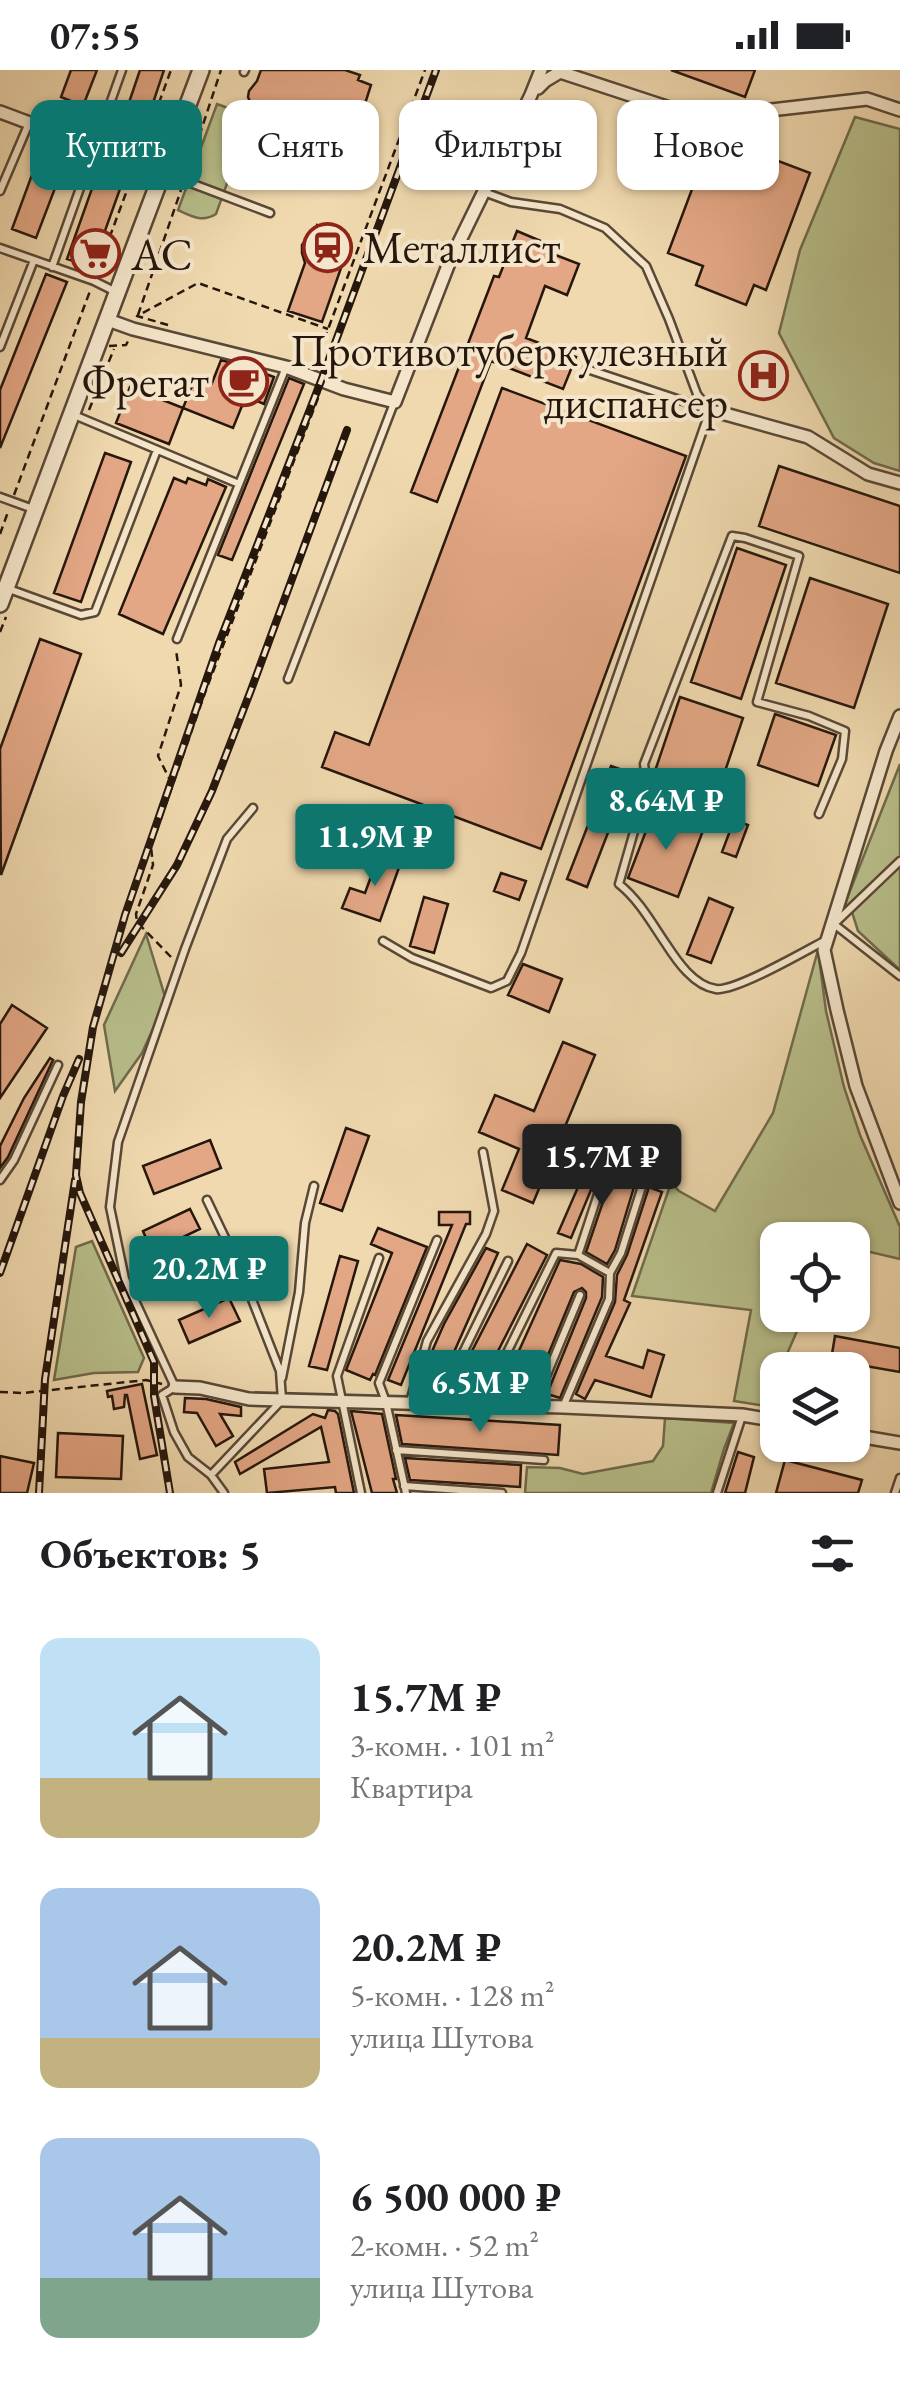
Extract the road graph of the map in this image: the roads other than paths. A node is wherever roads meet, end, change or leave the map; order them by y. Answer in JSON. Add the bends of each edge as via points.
{"nodes":[{"id":1,"x":122,"y":70,"type":"edge"},
{"id":2,"x":201,"y":70,"type":"edge"},
{"id":3,"x":541,"y":70,"type":"edge"},
{"id":4,"x":532,"y":95,"type":"junction"},
{"id":5,"x":112,"y":100,"type":"edge"},
{"id":6,"x":190,"y":100,"type":"edge"},
{"id":7,"x":900,"y":110,"type":"edge"},
{"id":8,"x":0,"y":112,"type":"edge"},
{"id":9,"x":29,"y":123,"type":"joint"},
{"id":10,"x":202,"y":188,"type":"edge"},
{"id":11,"x":80,"y":190,"type":"edge"},
{"id":12,"x":157,"y":190,"type":"edge"},
{"id":13,"x":0,"y":191,"type":"edge"},
{"id":14,"x":482,"y":192,"type":"junction"},
{"id":15,"x":270,"y":213,"type":"dead end"},
{"id":16,"x":0,"y":248,"type":"edge"},
{"id":17,"x":34,"y":260,"type":"junction"},
{"id":18,"x":52,"y":268,"type":"junction"},
{"id":19,"x":118,"y":292,"type":"junction"},
{"id":20,"x":108,"y":320,"type":"junction"},
{"id":21,"x":0,"y":347,"type":"edge"},
{"id":22,"x":286,"y":367,"type":"junction"},
{"id":23,"x":587,"y":368,"type":"dead end"},
{"id":24,"x":394,"y":402,"type":"junction"},
{"id":25,"x":714,"y":411,"type":"junction"},
{"id":26,"x":73,"y":415,"type":"junction"},
{"id":27,"x":156,"y":450,"type":"junction"},
{"id":28,"x":900,"y":483,"type":"edge"},
{"id":29,"x":239,"y":484,"type":"junction"},
{"id":30,"x":0,"y":497,"type":"edge"},
{"id":31,"x":36,"y":510,"type":"junction"},
{"id":32,"x":6,"y":588,"type":"junction"},
{"id":33,"x":0,"y":604,"type":"edge"},
{"id":34,"x":176,"y":639,"type":"road end"},
{"id":35,"x":288,"y":678,"type":"dead end"},
{"id":36,"x":900,"y":716,"type":"edge"},
{"id":37,"x":252,"y":808,"type":"dead end"},
{"id":38,"x":819,"y":814,"type":"dead end"},
{"id":39,"x":900,"y":861,"type":"edge"},
{"id":40,"x":834,"y":924,"type":"junction"},
{"id":41,"x":383,"y":941,"type":"dead end"},
{"id":42,"x":826,"y":944,"type":"junction"},
{"id":43,"x":900,"y":976,"type":"edge"},
{"id":44,"x":58,"y":1065,"type":"dead end"},
{"id":45,"x":483,"y":1152,"type":"dead end"},
{"id":46,"x":604,"y":1176,"type":"dead end"},
{"id":47,"x":0,"y":1180,"type":"edge"},
{"id":48,"x":644,"y":1180,"type":"dead end"},
{"id":49,"x":314,"y":1186,"type":"dead end"},
{"id":50,"x":207,"y":1200,"type":"dead end"},
{"id":51,"x":900,"y":1203,"type":"edge"},
{"id":52,"x":436,"y":1240,"type":"dead end"},
{"id":53,"x":578,"y":1254,"type":"junction"},
{"id":54,"x":378,"y":1258,"type":"dead end"},
{"id":55,"x":508,"y":1261,"type":"dead end"},
{"id":56,"x":610,"y":1273,"type":"junction"},
{"id":57,"x":580,"y":1295,"type":"dead end"},
{"id":58,"x":281,"y":1384,"type":"junction"},
{"id":59,"x":175,"y":1387,"type":"junction"},
{"id":60,"x":282,"y":1400,"type":"junction"},
{"id":61,"x":341,"y":1401,"type":"junction"},
{"id":62,"x":386,"y":1402,"type":"junction"},
{"id":63,"x":409,"y":1403,"type":"junction"},
{"id":64,"x":447,"y":1404,"type":"junction"},
{"id":65,"x":488,"y":1405,"type":"junction"},
{"id":66,"x":536,"y":1406,"type":"junction"},
{"id":67,"x":563,"y":1407,"type":"junction"},
{"id":68,"x":742,"y":1415,"type":"junction"},
{"id":69,"x":760,"y":1418,"type":"edge"},
{"id":70,"x":870,"y":1438,"type":"edge"},
{"id":71,"x":900,"y":1443,"type":"edge"},
{"id":72,"x":396,"y":1450,"type":"junction"},
{"id":73,"x":544,"y":1460,"type":"dead end"},
{"id":74,"x":212,"y":1474,"type":"junction"},
{"id":75,"x":900,"y":1478,"type":"edge"},
{"id":76,"x":405,"y":1489,"type":"edge"},
{"id":77,"x":224,"y":1493,"type":"edge"},
{"id":78,"x":361,"y":1493,"type":"edge"},
{"id":79,"x":502,"y":1493,"type":"edge"},
{"id":80,"x":717,"y":1493,"type":"edge"},
{"id":81,"x":895,"y":1493,"type":"edge"}],
"edges":[{"from":1,"to":5,"type":"lane"},
{"from":2,"to":6,"type":"street"},
{"from":3,"to":4,"type":"street"},
{"from":4,"to":7,"type":"street","via":[[560,72],[700,118],[867,99]]},
{"from":4,"to":14,"type":"street"},
{"from":8,"to":9,"type":"street"},
{"from":9,"to":13,"type":"lane"},
{"from":10,"to":15,"type":"lane"},
{"from":11,"to":18,"type":"lane"},
{"from":12,"to":19,"type":"street"},
{"from":14,"to":24,"type":"street"},
{"from":14,"to":25,"type":"lane","via":[[560,209],[604,228],[646,266],[698,394]]},
{"from":16,"to":17,"type":"lane"},
{"from":17,"to":18,"type":"lane"},
{"from":17,"to":21,"type":"lane"},
{"from":18,"to":19,"type":"lane"},
{"from":19,"to":20,"type":"street"},
{"from":20,"to":22,"type":"street"},
{"from":20,"to":26,"type":"street"},
{"from":22,"to":24,"type":"street"},
{"from":22,"to":29,"type":"lane"},
{"from":23,"to":25,"type":"lane"},
{"from":24,"to":35,"type":"lane"},
{"from":25,"to":28,"type":"street","via":[[808,437],[868,474]]},
{"from":25,"to":41,"type":"lane","via":[[507,980],[491,988]]},
{"from":26,"to":27,"type":"lane"},
{"from":26,"to":31,"type":"street"},
{"from":27,"to":29,"type":"lane"},
{"from":27,"to":32,"type":"lane","via":[[95,612],[82,614]]},
{"from":29,"to":34,"type":"lane"},
{"from":30,"to":31,"type":"lane"},
{"from":31,"to":32,"type":"street"},
{"from":32,"to":33,"type":"street"},
{"from":36,"to":40,"type":"street"},
{"from":37,"to":59,"type":"lane","via":[[227,839],[118,1142],[110,1208],[125,1279]]},
{"from":38,"to":42,"type":"lane","via":[[842,760],[845,730],[757,702],[799,556],[732,536],[644,764],[647,786],[618,884],[635,896],[692,977],[713,990]]},
{"from":39,"to":40,"type":"lane"},
{"from":40,"to":42,"type":"street"},
{"from":40,"to":43,"type":"lane"},
{"from":42,"to":51,"type":"street","via":[[856,1086]]},
{"from":44,"to":47,"type":"lane"},
{"from":45,"to":63,"type":"lane","via":[[494,1211],[427,1341]]},
{"from":46,"to":53,"type":"lane"},
{"from":48,"to":56,"type":"lane"},
{"from":49,"to":58,"type":"lane"},
{"from":50,"to":58,"type":"lane"},
{"from":52,"to":62,"type":"lane","via":[[379,1384]]},
{"from":53,"to":56,"type":"lane"},
{"from":53,"to":65,"type":"lane","via":[[556,1253]]},
{"from":54,"to":61,"type":"lane","via":[[337,1376]]},
{"from":55,"to":64,"type":"lane","via":[[448,1383]]},
{"from":56,"to":67,"type":"lane","via":[[608,1299]]},
{"from":57,"to":66,"type":"lane"},
{"from":58,"to":60,"type":"lane"},
{"from":59,"to":60,"type":"street"},
{"from":59,"to":74,"type":"lane","via":[[162,1396],[174,1432],[188,1458]]},
{"from":60,"to":61,"type":"street"},
{"from":60,"to":74,"type":"lane"},
{"from":61,"to":62,"type":"street"},
{"from":61,"to":78,"type":"lane"},
{"from":62,"to":63,"type":"street"},
{"from":62,"to":72,"type":"lane"},
{"from":63,"to":64,"type":"street"},
{"from":64,"to":65,"type":"street"},
{"from":65,"to":66,"type":"street"},
{"from":66,"to":67,"type":"street"},
{"from":67,"to":68,"type":"street"},
{"from":68,"to":69,"type":"street"},
{"from":68,"to":80,"type":"lane"},
{"from":70,"to":71,"type":"street"},
{"from":72,"to":73,"type":"lane"},
{"from":72,"to":76,"type":"lane"},
{"from":74,"to":77,"type":"lane"},
{"from":75,"to":81,"type":"lane"},
{"from":76,"to":79,"type":"lane"}]}
